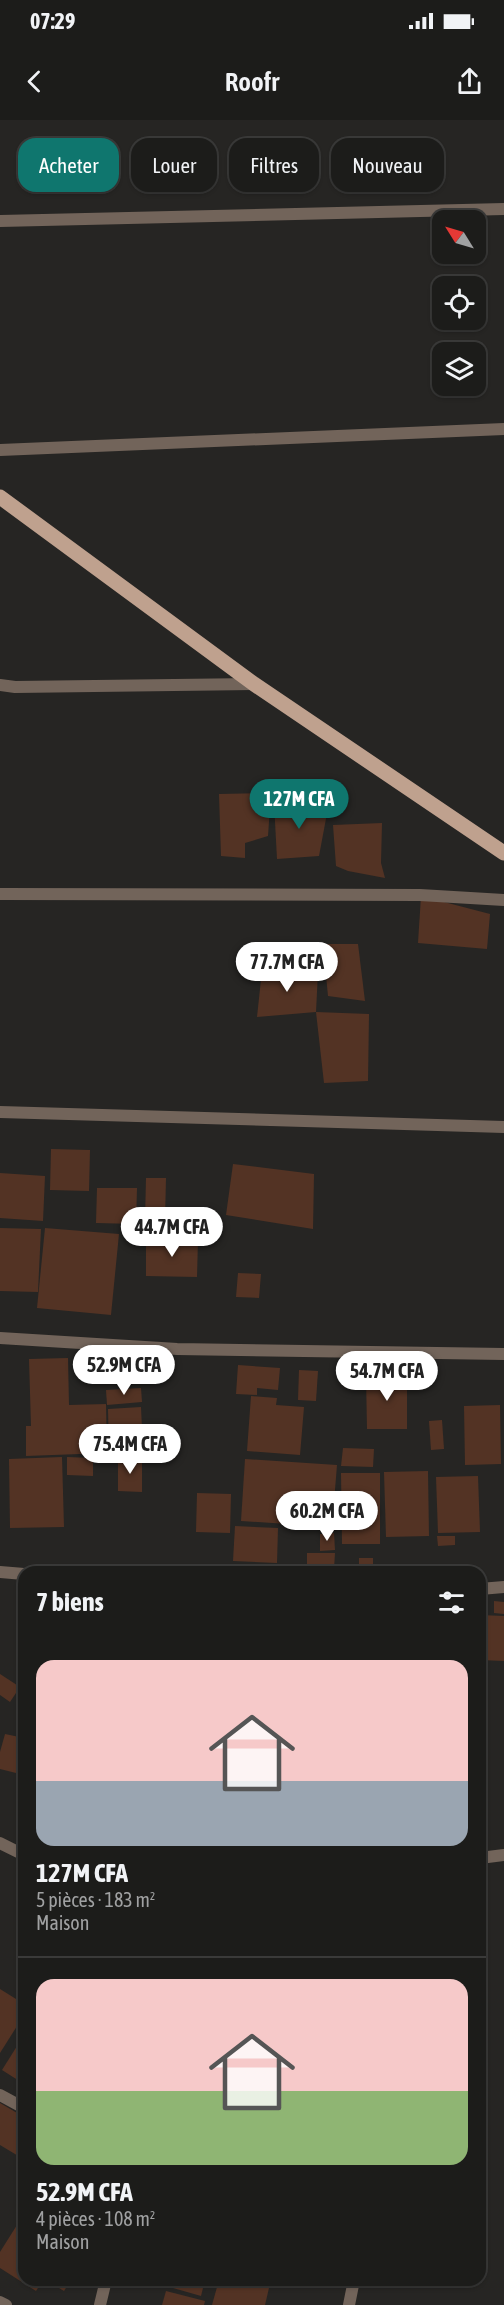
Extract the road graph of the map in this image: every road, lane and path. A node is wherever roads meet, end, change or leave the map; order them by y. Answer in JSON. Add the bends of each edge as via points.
{"nodes":[{"id":1,"x":504,"y":208,"type":"edge"},
{"id":2,"x":0,"y":221,"type":"edge"},
{"id":3,"x":504,"y":429,"type":"edge"},
{"id":4,"x":0,"y":450,"type":"edge"},
{"id":5,"x":0,"y":497,"type":"edge"},
{"id":6,"x":254,"y":684,"type":"junction"},
{"id":7,"x":0,"y":685,"type":"edge"},
{"id":8,"x":504,"y":854,"type":"edge"},
{"id":9,"x":0,"y":894,"type":"edge"},
{"id":10,"x":504,"y":900,"type":"edge"},
{"id":11,"x":0,"y":1112,"type":"edge"},
{"id":12,"x":504,"y":1127,"type":"edge"},
{"id":13,"x":0,"y":1338,"type":"edge"},
{"id":14,"x":504,"y":1354,"type":"edge"},
{"id":15,"x":0,"y":1572,"type":"edge"},
{"id":16,"x":18,"y":1574,"type":"edge"},
{"id":17,"x":504,"y":1587,"type":"edge"},
{"id":18,"x":486,"y":1588,"type":"edge"},
{"id":19,"x":0,"y":1843,"type":"edge"},
{"id":20,"x":18,"y":1853,"type":"edge"},
{"id":21,"x":504,"y":1855,"type":"edge"},
{"id":22,"x":486,"y":1857,"type":"edge"},
{"id":23,"x":0,"y":2095,"type":"edge"},
{"id":24,"x":18,"y":2105,"type":"edge"},
{"id":25,"x":105,"y":2286,"type":"edge"},
{"id":26,"x":353,"y":2286,"type":"edge"},
{"id":27,"x":0,"y":2302,"type":"edge"},
{"id":28,"x":6,"y":2305,"type":"edge"},
{"id":29,"x":100,"y":2305,"type":"edge"},
{"id":30,"x":349,"y":2305,"type":"edge"}],
"edges":[{"from":1,"to":2,"type":"street"},
{"from":3,"to":4,"type":"street"},
{"from":5,"to":6,"type":"main road"},
{"from":6,"to":7,"type":"street"},
{"from":6,"to":8,"type":"main road"},
{"from":9,"to":10,"type":"street","via":[[420,895]]},
{"from":11,"to":12,"type":"street"},
{"from":13,"to":14,"type":"street","via":[[177,1349]]},
{"from":15,"to":16,"type":"street"},
{"from":17,"to":18,"type":"street"},
{"from":19,"to":20,"type":"street"},
{"from":21,"to":22,"type":"street"},
{"from":23,"to":24,"type":"street"},
{"from":25,"to":29,"type":"street"},
{"from":26,"to":30,"type":"street"},
{"from":27,"to":28,"type":"street"}]}
